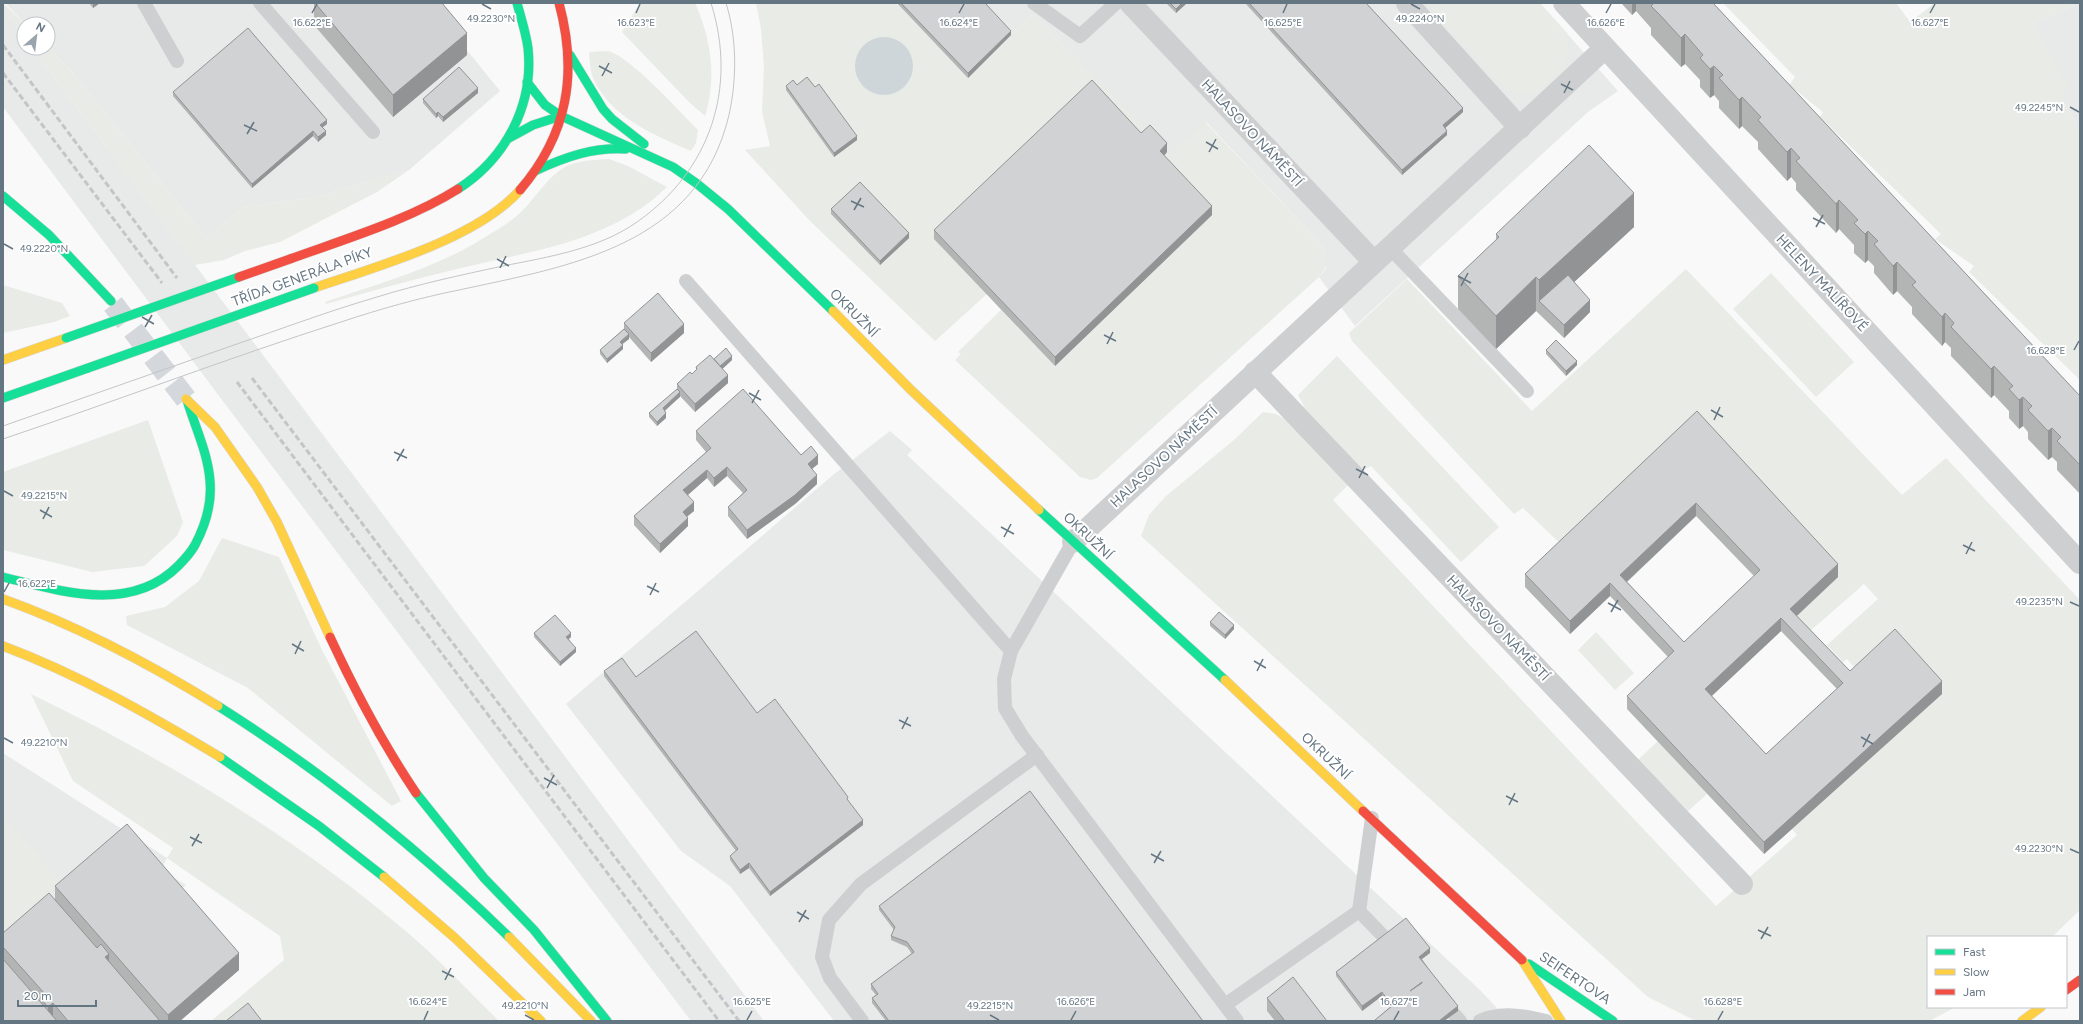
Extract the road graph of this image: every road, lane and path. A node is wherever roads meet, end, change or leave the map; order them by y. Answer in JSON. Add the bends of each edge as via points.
{"nodes":[{"id":1,"x":144,"y":3,"type":"edge"},
{"id":2,"x":260,"y":3,"type":"edge"},
{"id":3,"x":517,"y":3,"type":"edge"},
{"id":4,"x":559,"y":3,"type":"edge"},
{"id":5,"x":1034,"y":3,"type":"edge"},
{"id":6,"x":1116,"y":3,"type":"edge"},
{"id":7,"x":1130,"y":3,"type":"edge"},
{"id":8,"x":1407,"y":3,"type":"edge"},
{"id":9,"x":1564,"y":3,"type":"edge"},
{"id":10,"x":1605,"y":48,"type":"junction"},
{"id":11,"x":570,"y":55,"type":"junction"},
{"id":12,"x":176,"y":60,"type":"dead end"},
{"id":13,"x":526,"y":82,"type":"junction"},
{"id":14,"x":561,"y":116,"type":"junction"},
{"id":15,"x":1520,"y":128,"type":"junction"},
{"id":16,"x":373,"y":132,"type":"dead end"},
{"id":17,"x":509,"y":138,"type":"junction"},
{"id":18,"x":636,"y":150,"type":"junction"},
{"id":19,"x":673,"y":167,"type":"junction"},
{"id":20,"x":535,"y":171,"type":"junction"},
{"id":21,"x":3,"y":196,"type":"edge"},
{"id":22,"x":1390,"y":248,"type":"junction"},
{"id":23,"x":1374,"y":262,"type":"junction"},
{"id":24,"x":686,"y":281,"type":"dead end"},
{"id":25,"x":111,"y":301,"type":"tunnel mouth"},
{"id":26,"x":3,"y":360,"type":"edge"},
{"id":27,"x":1255,"y":372,"type":"junction"},
{"id":28,"x":1527,"y":391,"type":"dead end"},
{"id":29,"x":3,"y":398,"type":"edge"},
{"id":30,"x":1073,"y":542,"type":"junction"},
{"id":31,"x":2080,"y":563,"type":"edge"},
{"id":32,"x":3,"y":577,"type":"edge"},
{"id":33,"x":3,"y":599,"type":"edge"},
{"id":34,"x":3,"y":646,"type":"edge"},
{"id":35,"x":1011,"y":651,"type":"junction"},
{"id":36,"x":1037,"y":755,"type":"junction"},
{"id":37,"x":1372,"y":818,"type":"junction"},
{"id":38,"x":1742,"y":884,"type":"dead end"},
{"id":39,"x":1359,"y":910,"type":"junction"},
{"id":40,"x":1385,"y":938,"type":"edge"},
{"id":41,"x":1521,"y":959,"type":"junction"},
{"id":42,"x":2080,"y":980,"type":"edge"},
{"id":43,"x":2067,"y":989,"type":"edge"},
{"id":44,"x":1225,"y":1005,"type":"junction"},
{"id":45,"x":2040,"y":1008,"type":"edge"},
{"id":46,"x":541,"y":1021,"type":"edge"},
{"id":47,"x":591,"y":1021,"type":"edge"},
{"id":48,"x":608,"y":1021,"type":"edge"},
{"id":49,"x":862,"y":1021,"type":"edge"},
{"id":50,"x":1237,"y":1021,"type":"edge"},
{"id":51,"x":1480,"y":1021,"type":"edge"},
{"id":52,"x":1546,"y":1021,"type":"edge"},
{"id":53,"x":1561,"y":1021,"type":"edge"},
{"id":54,"x":1613,"y":1021,"type":"edge"},
{"id":55,"x":2022,"y":1021,"type":"edge"}],
"edges":[{"from":1,"to":12,"type":"lane"},
{"from":2,"to":16,"type":"lane"},
{"from":3,"to":13,"type":"main road","via":[[528,53]]},
{"from":4,"to":11,"type":"main road"},
{"from":5,"to":6,"type":"lane","via":[[1080,36]]},
{"from":7,"to":23,"type":"street","name":"HALASOVO NÁMĚSTÍ"},
{"from":8,"to":15,"type":"street"},
{"from":9,"to":10,"type":"street","name":"HELENY MALÍŘOVÉ"},
{"from":10,"to":15,"type":"street","name":"HALASOVO NÁMĚSTÍ"},
{"from":10,"to":31,"type":"street","name":"HELENY MALÍŘOVÉ"},
{"from":11,"to":14,"type":"main road","via":[[568,86]]},
{"from":11,"to":19,"type":"main road","via":[[603,109],[624,129]]},
{"from":13,"to":14,"type":"main road","name":"OKRUŽNÍ","via":[[545,105]]},
{"from":13,"to":17,"type":"main road","name":"TŘÍDA GENERÁLA PÍKY","via":[[521,111]]},
{"from":14,"to":17,"type":"main road","via":[[533,125]]},
{"from":14,"to":18,"type":"main road","name":"OKRUŽNÍ"},
{"from":14,"to":20,"type":"main road","name":"TŘÍDA GENERÁLA PÍKY","via":[[550,145]]},
{"from":15,"to":22,"type":"street","name":"HALASOVO NÁMĚSTÍ"},
{"from":17,"to":26,"type":"main road","name":"TŘÍDA GENERÁLA PÍKY","bridge":true,"via":[[498,155],[472,181],[447,197],[406,216]]},
{"from":18,"to":19,"type":"main road","name":"OKRUŽNÍ"},
{"from":18,"to":20,"type":"main road","via":[[602,148],[584,151]]},
{"from":19,"to":30,"type":"main road","name":"OKRUŽNÍ","via":[[716,199],[776,254],[911,390]]},
{"from":20,"to":29,"type":"main road","name":"TŘÍDA GENERÁLA PÍKY","bridge":true,"via":[[514,195],[494,211],[428,248]]},
{"from":21,"to":25,"type":"main road","via":[[49,235]]},
{"from":22,"to":23,"type":"street","name":"HALASOVO NÁMĚSTÍ"},
{"from":22,"to":28,"type":"lane"},
{"from":23,"to":27,"type":"street","name":"HALASOVO NÁMĚSTÍ"},
{"from":24,"to":35,"type":"lane"},
{"from":27,"to":30,"type":"street","name":"HALASOVO NÁMĚSTÍ"},
{"from":27,"to":38,"type":"street","name":"HALASOVO NÁMĚSTÍ"},
{"from":30,"to":35,"type":"lane"},
{"from":30,"to":37,"type":"main road","name":"OKRUŽNÍ","via":[[1162,621]]},
{"from":32,"to":48,"type":"main road","via":[[91,596],[119,596],[149,588],[166,579],[180,566],[194,548],[201,532],[210,482],[207,463],[186,399],[215,426],[257,487],[277,522],[348,675],[402,772],[422,802],[484,878],[534,930]]},
{"from":33,"to":47,"type":"main road","via":[[92,636],[172,677],[247,723],[368,812],[435,870],[497,926]]},
{"from":34,"to":46,"type":"main road","via":[[65,672],[141,710],[221,757],[282,798],[348,846],[415,901],[482,962]]},
{"from":35,"to":36,"type":"lane","via":[[1004,679],[1005,708]]},
{"from":36,"to":44,"type":"lane"},
{"from":36,"to":49,"type":"lane","via":[[861,884],[829,920],[822,957],[830,978]]},
{"from":37,"to":39,"type":"lane"},
{"from":37,"to":41,"type":"main road","name":"OKRUŽNÍ"},
{"from":39,"to":40,"type":"lane"},
{"from":39,"to":44,"type":"lane"},
{"from":41,"to":53,"type":"main road","name":"OKRUŽNÍ"},
{"from":41,"to":54,"type":"main road","name":"SEIFERTOVA"},
{"from":42,"to":43,"type":"main road"},
{"from":44,"to":50,"type":"lane"},
{"from":45,"to":55,"type":"main road"},
{"from":51,"to":52,"type":"lane","via":[[1490,1016],[1524,1016]]}]}
